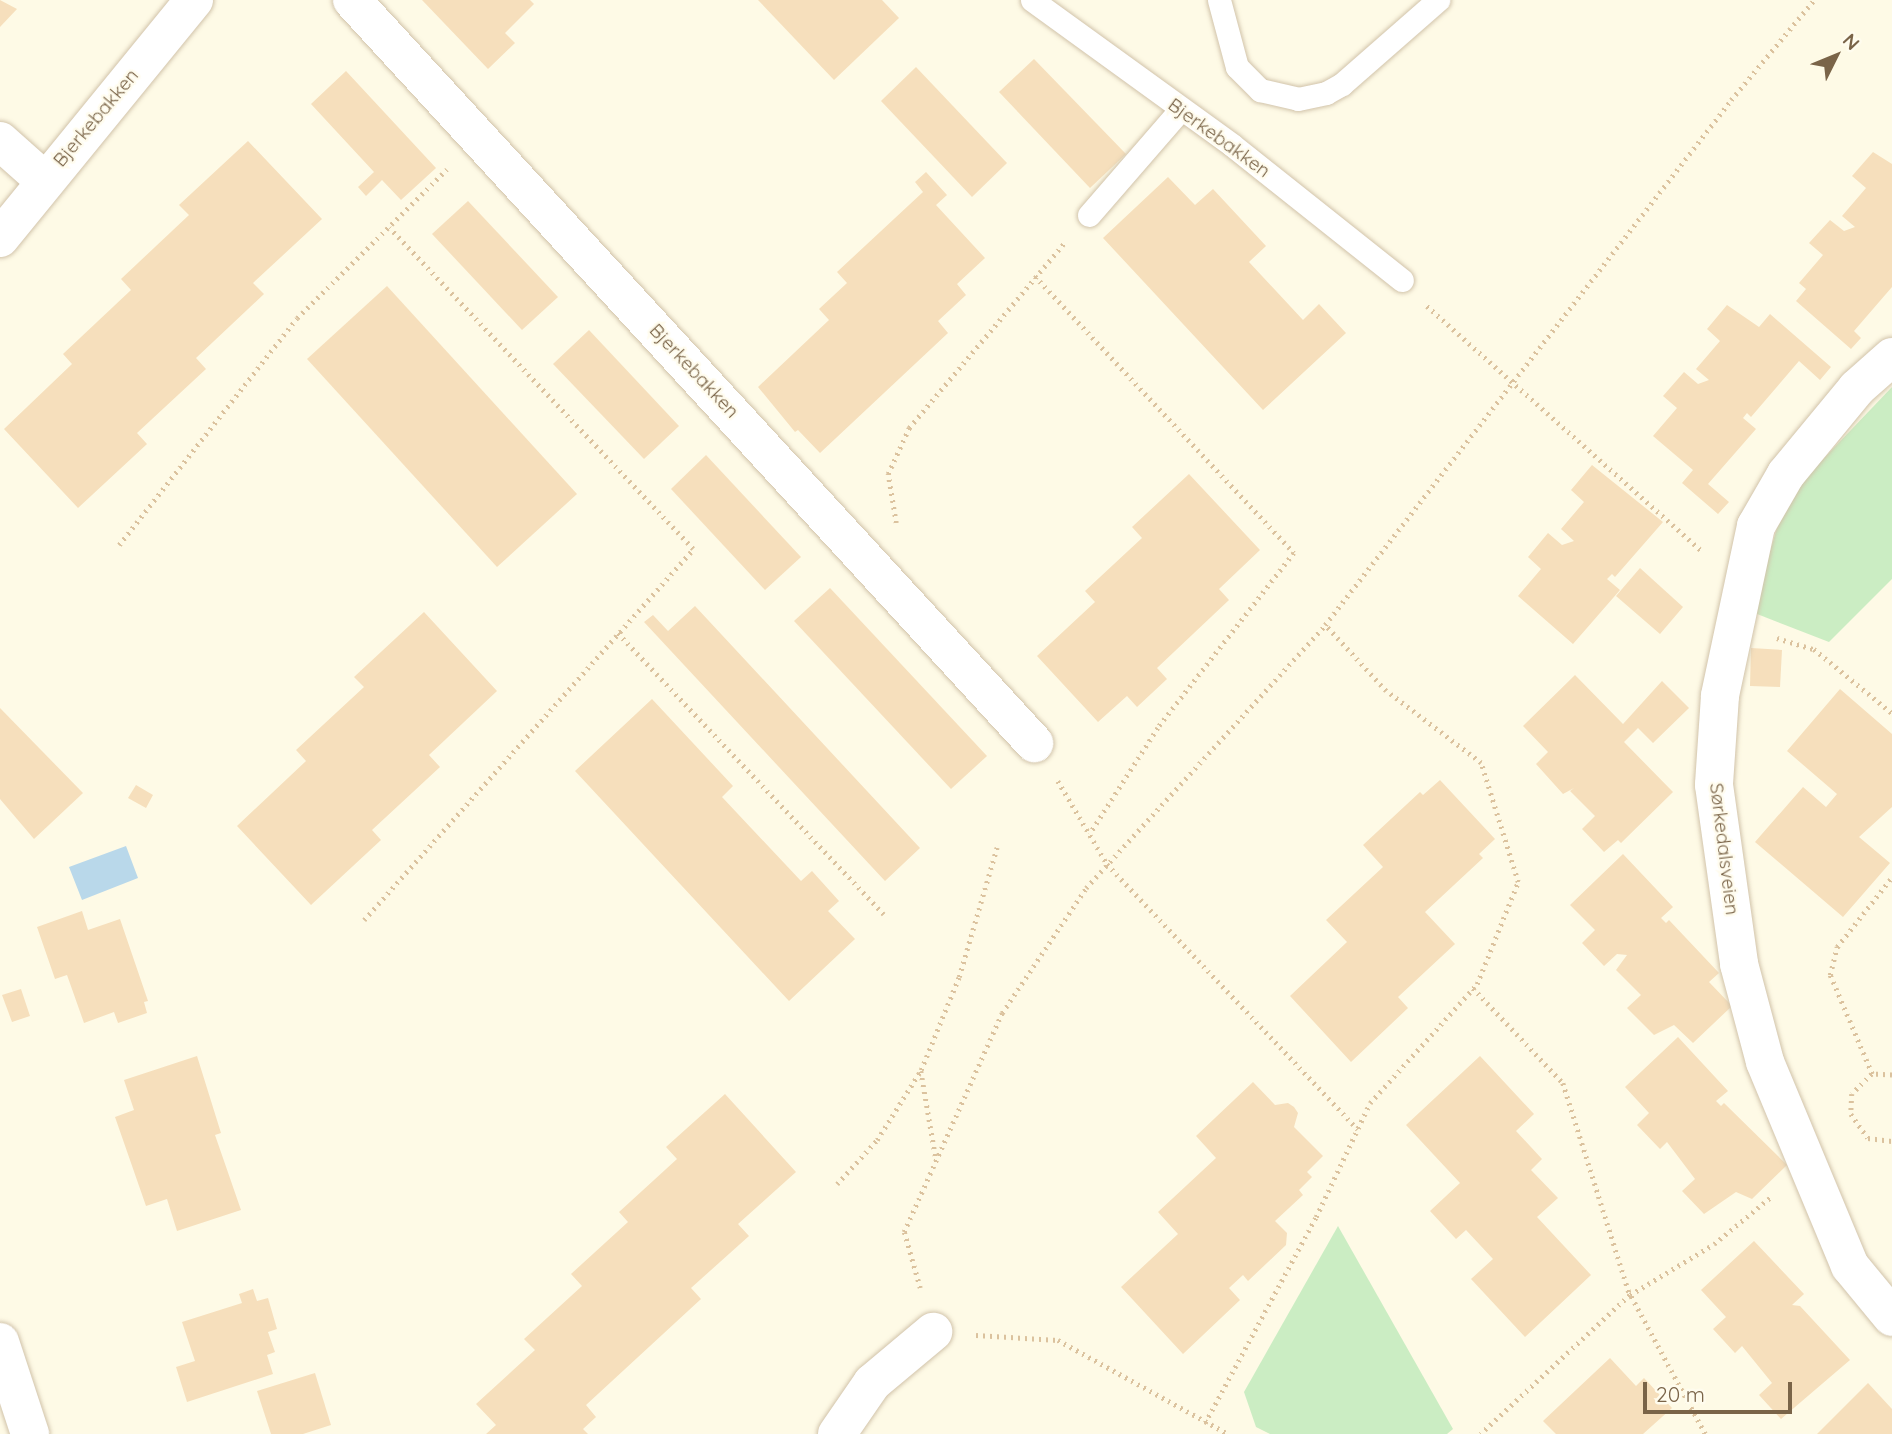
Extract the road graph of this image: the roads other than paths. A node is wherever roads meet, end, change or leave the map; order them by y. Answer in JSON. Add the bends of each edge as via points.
{"nodes":[{"id":1,"x":194,"y":0,"type":"edge"},
{"id":2,"x":352,"y":0,"type":"edge"},
{"id":3,"x":1032,"y":0,"type":"edge"},
{"id":4,"x":1219,"y":0,"type":"edge"},
{"id":5,"x":1438,"y":0,"type":"edge"},
{"id":6,"x":1180,"y":110,"type":"junction"},
{"id":7,"x":0,"y":141,"type":"edge"},
{"id":8,"x":44,"y":180,"type":"junction"},
{"id":9,"x":1088,"y":215,"type":"road end"},
{"id":10,"x":0,"y":238,"type":"edge"},
{"id":11,"x":1402,"y":280,"type":"road end"},
{"id":12,"x":1892,"y":357,"type":"edge"},
{"id":13,"x":1034,"y":743,"type":"road end"},
{"id":14,"x":1892,"y":1317,"type":"edge"},
{"id":15,"x":933,"y":1332,"type":"road end"},
{"id":16,"x":0,"y":1342,"type":"edge"},
{"id":17,"x":30,"y":1434,"type":"edge"},
{"id":18,"x":837,"y":1434,"type":"edge"}],
"edges":[{"from":1,"to":8,"type":"street","name":"Bjerkebakken"},
{"from":2,"to":13,"type":"street","name":"Bjerkebakken"},
{"from":3,"to":6,"type":"lane","name":"Bjerkebakken"},
{"from":4,"to":5,"type":"lane","via":[[1237,67],[1260,90],[1298,99],[1342,84]]},
{"from":6,"to":9,"type":"lane"},
{"from":6,"to":11,"type":"lane","name":"Bjerkebakken","via":[[1232,145]]},
{"from":7,"to":8,"type":"street"},
{"from":8,"to":10,"type":"street","name":"Bjerkebakken"},
{"from":12,"to":14,"type":"street","name":"Sørkedalsveien","via":[[1857,388],[1786,474],[1756,526],[1720,696],[1714,785],[1739,964],[1765,1062],[1850,1266]]},
{"from":15,"to":18,"type":"street","via":[[872,1383]]},
{"from":16,"to":17,"type":"street"}]}
